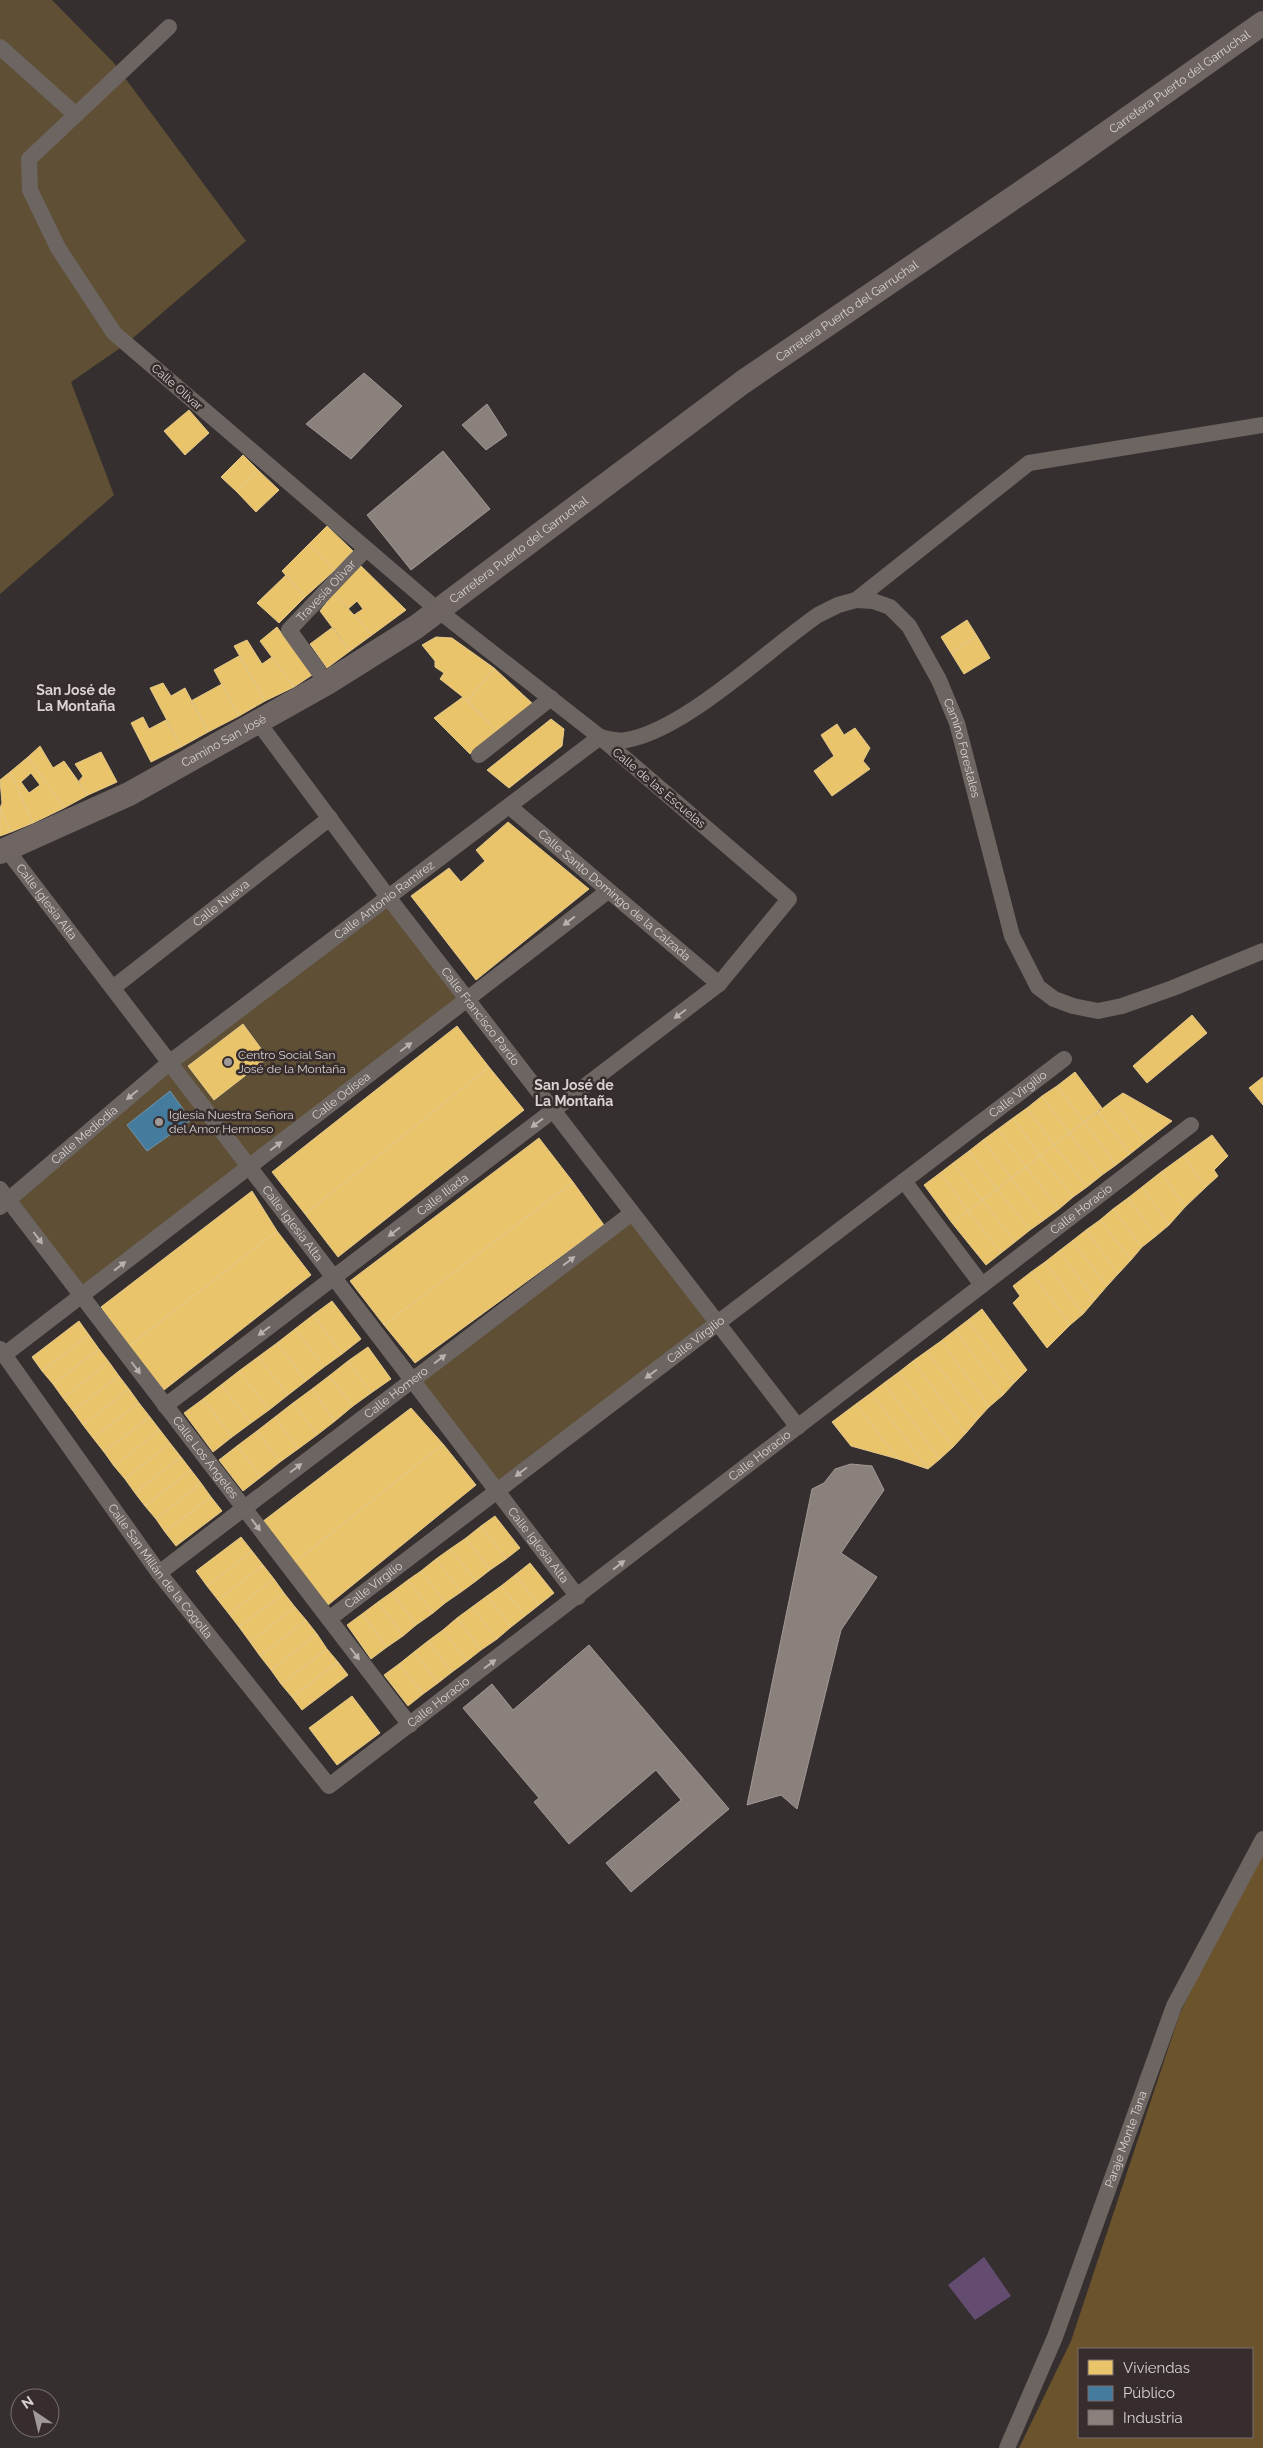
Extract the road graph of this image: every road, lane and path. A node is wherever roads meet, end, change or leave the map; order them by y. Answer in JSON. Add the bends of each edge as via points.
{"nodes":[{"id":1,"x":1263,"y":23,"type":"edge"},
{"id":2,"x":169,"y":27,"type":"dead end"},
{"id":3,"x":0,"y":47,"type":"edge"},
{"id":4,"x":76,"y":115,"type":"junction"},
{"id":5,"x":1263,"y":425,"type":"edge"},
{"id":6,"x":366,"y":549,"type":"junction"},
{"id":7,"x":856,"y":600,"type":"junction"},
{"id":8,"x":439,"y":611,"type":"junction"},
{"id":9,"x":327,"y":683,"type":"junction"},
{"id":10,"x":551,"y":698,"type":"junction"},
{"id":11,"x":258,"y":722,"type":"junction"},
{"id":12,"x":600,"y":737,"type":"junction"},
{"id":13,"x":479,"y":755,"type":"dead end"},
{"id":14,"x":509,"y":806,"type":"junction"},
{"id":15,"x":330,"y":818,"type":"junction"},
{"id":16,"x":3,"y":851,"type":"edge"},
{"id":17,"x":608,"y":891,"type":"junction"},
{"id":18,"x":388,"y":897,"type":"junction"},
{"id":19,"x":1263,"y":951,"type":"edge"},
{"id":20,"x":719,"y":984,"type":"junction"},
{"id":21,"x":114,"y":987,"type":"junction"},
{"id":22,"x":468,"y":1000,"type":"junction"},
{"id":23,"x":1064,"y":1059,"type":"dead end"},
{"id":24,"x":169,"y":1063,"type":"junction"},
{"id":25,"x":553,"y":1110,"type":"junction"},
{"id":26,"x":1191,"y":1125,"type":"dead end"},
{"id":27,"x":249,"y":1167,"type":"junction"},
{"id":28,"x":904,"y":1181,"type":"junction"},
{"id":29,"x":3,"y":1198,"type":"edge"},
{"id":30,"x":632,"y":1213,"type":"junction"},
{"id":31,"x":333,"y":1278,"type":"junction"},
{"id":32,"x":982,"y":1285,"type":"junction"},
{"id":33,"x":81,"y":1296,"type":"junction"},
{"id":34,"x":717,"y":1323,"type":"junction"},
{"id":35,"x":2,"y":1352,"type":"edge"},
{"id":36,"x":412,"y":1380,"type":"junction"},
{"id":37,"x":165,"y":1406,"type":"junction"},
{"id":38,"x":798,"y":1426,"type":"junction"},
{"id":39,"x":497,"y":1491,"type":"junction"},
{"id":40,"x":244,"y":1508,"type":"junction"},
{"id":41,"x":159,"y":1573,"type":"junction"},
{"id":42,"x":578,"y":1597,"type":"junction"},
{"id":43,"x":329,"y":1619,"type":"junction"},
{"id":44,"x":410,"y":1725,"type":"junction"},
{"id":45,"x":330,"y":1786,"type":"joint"},
{"id":46,"x":1263,"y":1839,"type":"edge"},
{"id":47,"x":1007,"y":2448,"type":"edge"}],
"edges":[{"from":1,"to":8,"type":"main road","name":"Carretera Puerto del Garruchal","via":[[743,382]]},
{"from":2,"to":4,"type":"street","name":"Calle Olivar"},
{"from":3,"to":4,"type":"street"},
{"from":4,"to":6,"type":"street","name":"Calle Olivar","via":[[29,159],[30,190],[58,248],[114,333]]},
{"from":5,"to":7,"type":"street","via":[[1029,463]]},
{"from":6,"to":8,"type":"street","name":"Calle Olivar"},
{"from":6,"to":9,"type":"street","name":"Travesía Olivar","via":[[289,630]]},
{"from":7,"to":12,"type":"street","name":"Camino Forestales","via":[[818,615],[703,702],[653,732],[625,740]]},
{"from":7,"to":19,"type":"street","name":"Camino Forestales","via":[[890,607],[901,617],[939,680],[957,723],[1012,936],[1038,987],[1054,999],[1098,1011],[1173,988]]},
{"from":8,"to":9,"type":"main road","name":"Camino San José"},
{"from":8,"to":10,"type":"street","name":"Calle de las Escuelas"},
{"from":9,"to":11,"type":"main road","name":"Camino San José"},
{"from":10,"to":12,"type":"street","name":"Calle de las Escuelas"},
{"from":10,"to":13,"type":"street"},
{"from":11,"to":15,"type":"street","name":"Calle Francisco Pardo"},
{"from":11,"to":16,"type":"main road","name":"Camino San José","via":[[129,794]]},
{"from":12,"to":14,"type":"street","name":"Calle Antonio Ramírez"},
{"from":12,"to":20,"type":"street","name":"Calle de las Escuelas","via":[[789,899]]},
{"from":14,"to":17,"type":"street","name":"Calle Santo Domingo de la Calzada"},
{"from":14,"to":18,"type":"street","name":"Calle Antonio Ramírez"},
{"from":15,"to":18,"type":"street","name":"Calle Francisco Pardo"},
{"from":15,"to":21,"type":"street","name":"Calle Nueva"},
{"from":16,"to":21,"type":"street","name":"Calle Iglesia Alta"},
{"from":17,"to":20,"type":"street","name":"Calle Santo Domingo de la Calzada"},
{"from":17,"to":22,"type":"street","name":"Calle Odisea","one_way":true},
{"from":18,"to":22,"type":"street","name":"Calle Francisco Pardo"},
{"from":18,"to":24,"type":"street","name":"Calle Antonio Ramírez"},
{"from":20,"to":25,"type":"street","name":"Calle Ilíada","one_way":true},
{"from":21,"to":24,"type":"street","name":"Calle Iglesia Alta"},
{"from":22,"to":25,"type":"street","name":"Calle Francisco Pardo"},
{"from":27,"to":22,"type":"street","name":"Calle Odisea","one_way":true},
{"from":23,"to":28,"type":"street","name":"Calle Virgilio"},
{"from":24,"to":27,"type":"street","name":"Calle Iglesia Alta"},
{"from":24,"to":29,"type":"street","name":"Calle Mediodía","one_way":true},
{"from":25,"to":30,"type":"street","name":"Calle Francisco Pardo"},
{"from":25,"to":31,"type":"street","name":"Calle Ilíada","one_way":true},
{"from":26,"to":32,"type":"street","name":"Calle Horacio"},
{"from":27,"to":31,"type":"street","name":"Calle Iglesia Alta"},
{"from":33,"to":27,"type":"street","name":"Calle Odisea","one_way":true},
{"from":28,"to":32,"type":"street"},
{"from":28,"to":34,"type":"street","name":"Calle Virgilio"},
{"from":29,"to":33,"type":"street","name":"Calle Los Ángeles","one_way":true},
{"from":30,"to":34,"type":"street","name":"Calle Francisco Pardo"},
{"from":36,"to":30,"type":"street","name":"Calle Homero","one_way":true},
{"from":31,"to":36,"type":"street","name":"Calle Iglesia Alta"},
{"from":31,"to":37,"type":"street","name":"Calle Ilíada","one_way":true},
{"from":32,"to":38,"type":"street","name":"Calle Horacio"},
{"from":33,"to":35,"type":"street","name":"Calle Odisea"},
{"from":33,"to":37,"type":"street","name":"Calle Los Ángeles","one_way":true},
{"from":34,"to":38,"type":"street","name":"Calle Francisco Pardo"},
{"from":34,"to":39,"type":"street","name":"Calle Virgilio","one_way":true},
{"from":35,"to":41,"type":"street","name":"Calle San Millán de la Cogolla"},
{"from":36,"to":39,"type":"street","name":"Calle Iglesia Alta"},
{"from":40,"to":36,"type":"street","name":"Calle Homero","one_way":true},
{"from":37,"to":40,"type":"street","name":"Calle Los Ángeles"},
{"from":42,"to":38,"type":"street","name":"Calle Horacio","one_way":true},
{"from":39,"to":42,"type":"street","name":"Calle Iglesia Alta"},
{"from":39,"to":43,"type":"street","name":"Calle Virgilio"},
{"from":40,"to":41,"type":"street","name":"Calle Homero"},
{"from":40,"to":43,"type":"street","name":"Calle Los Ángeles","one_way":true},
{"from":41,"to":45,"type":"street","name":"Calle San Millán de la Cogolla"},
{"from":44,"to":42,"type":"street","name":"Calle Horacio","one_way":true},
{"from":43,"to":44,"type":"street","name":"Calle Los Ángeles","one_way":true},
{"from":44,"to":45,"type":"street","name":"Calle Horacio"},
{"from":46,"to":47,"type":"street","name":"Paraje Monte Tana","via":[[1174,2006],[1055,2337]]}]}
